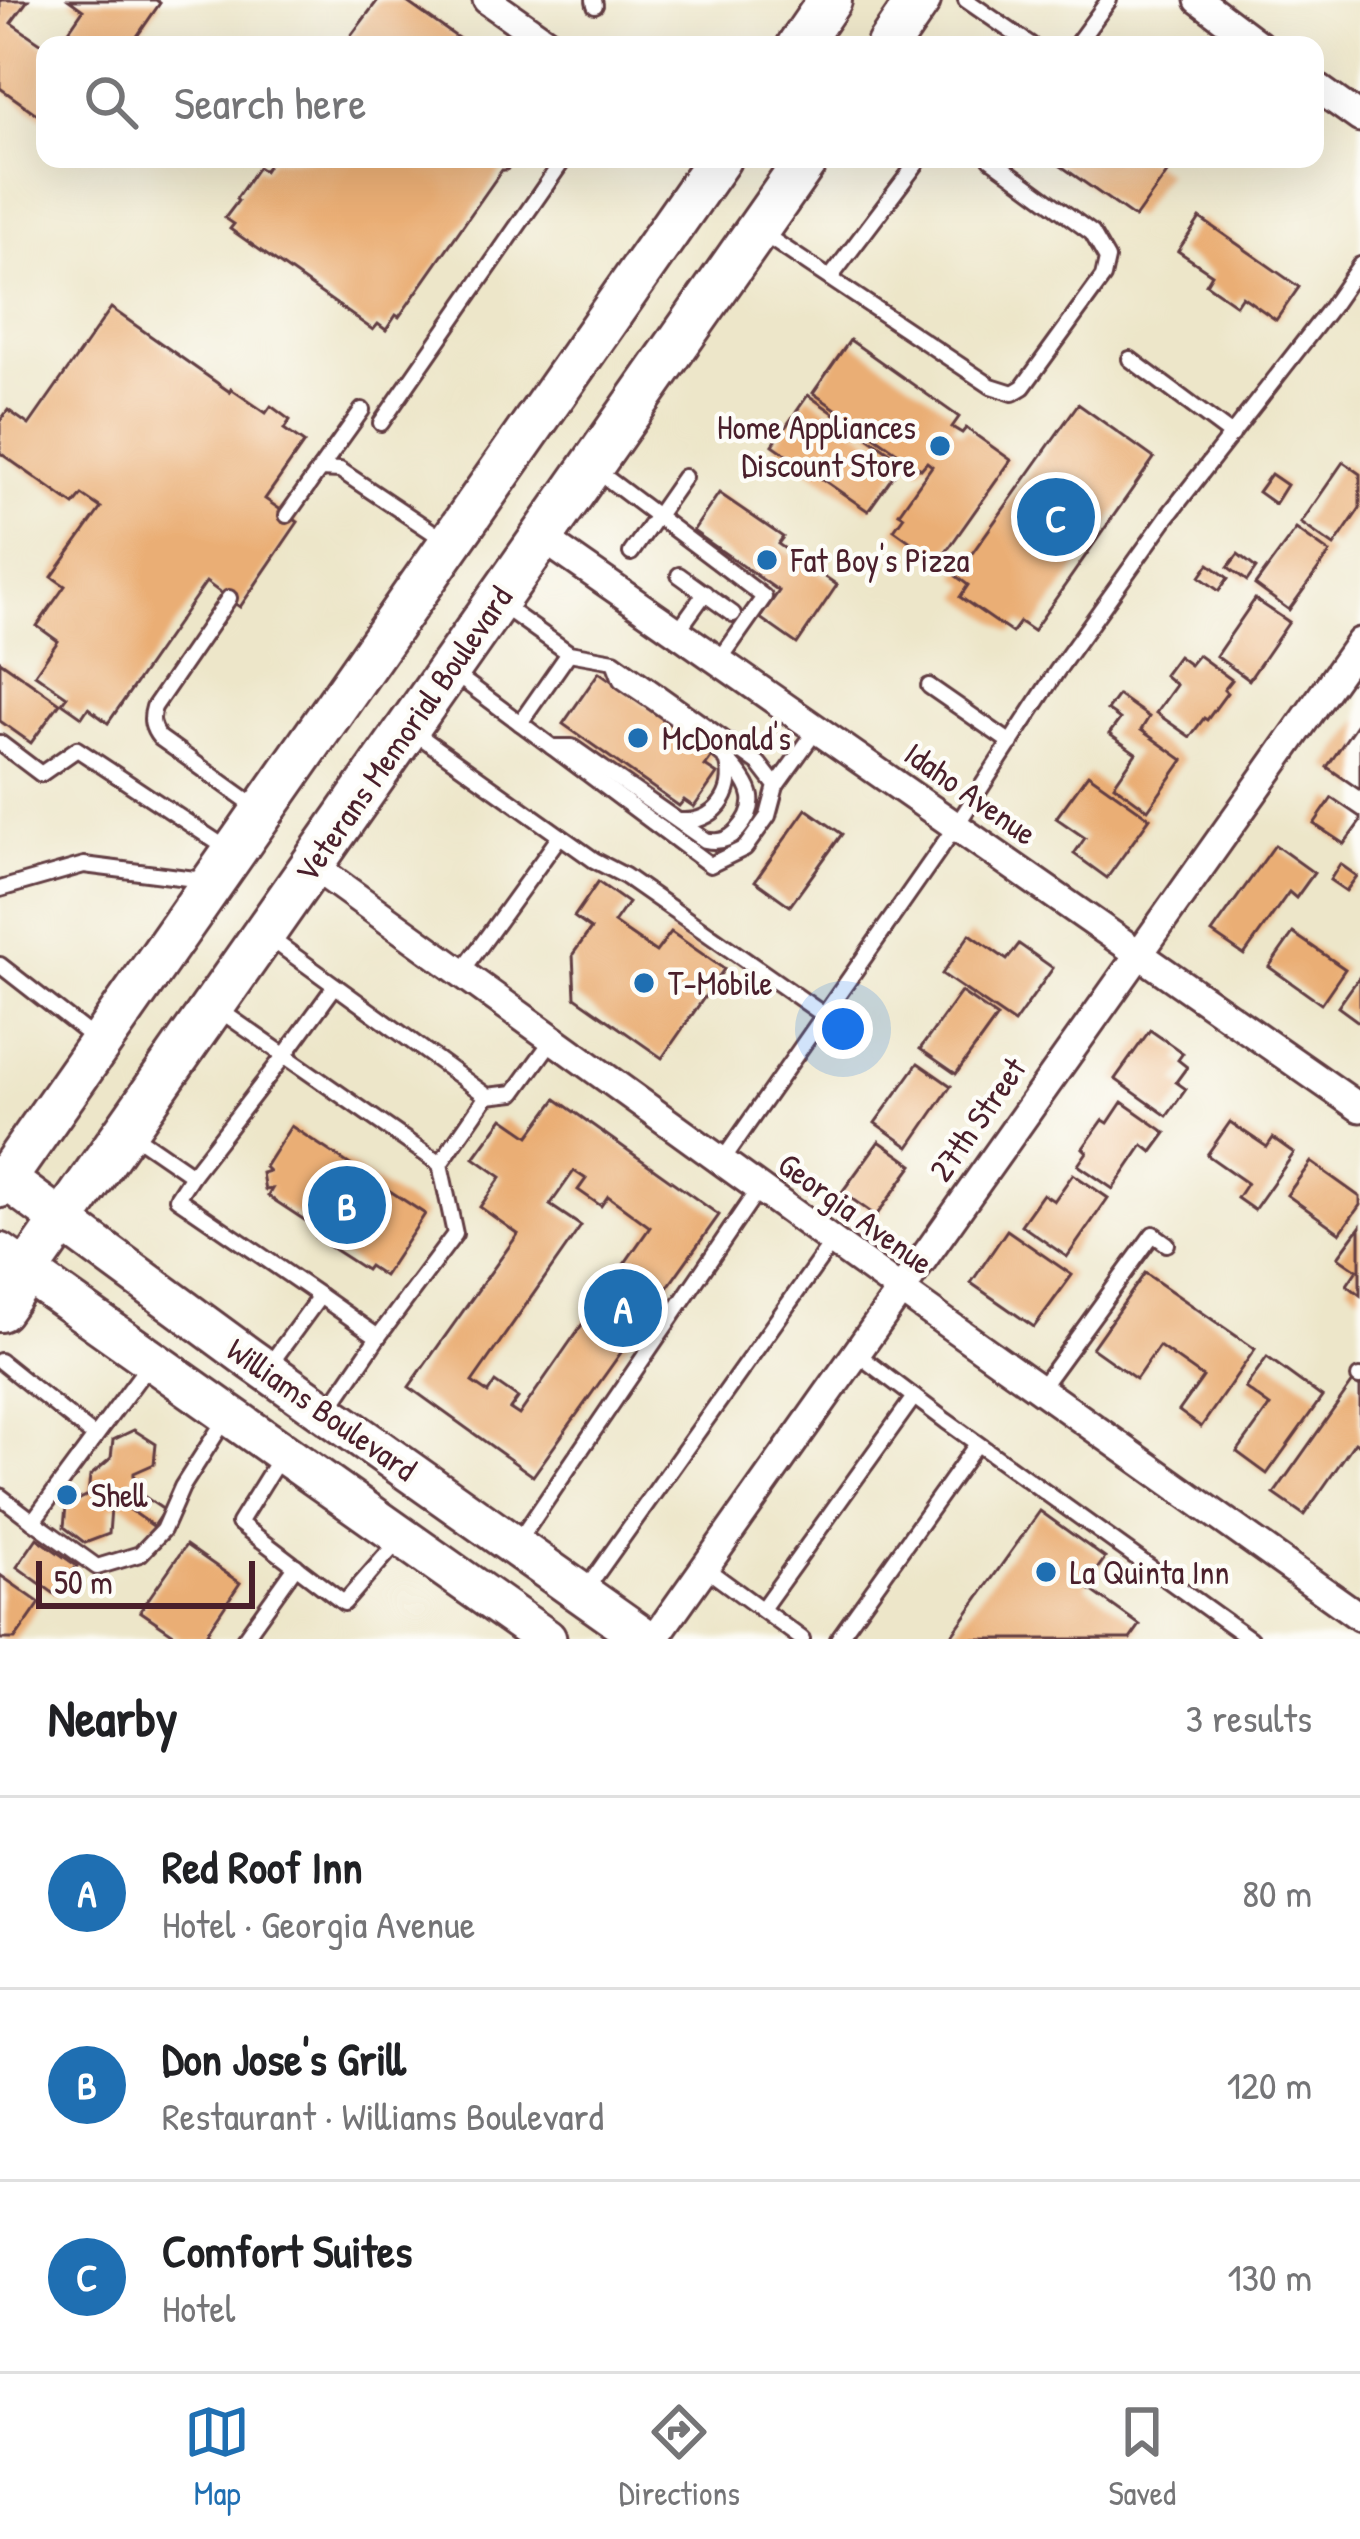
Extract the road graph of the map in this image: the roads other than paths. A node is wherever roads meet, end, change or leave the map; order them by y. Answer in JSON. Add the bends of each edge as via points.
{"nodes":[{"id":1,"x":487,"y":0,"type":"edge"},
{"id":2,"x":830,"y":0,"type":"edge"},
{"id":3,"x":920,"y":0,"type":"edge"},
{"id":4,"x":966,"y":0,"type":"edge"},
{"id":5,"x":1108,"y":0,"type":"edge"},
{"id":6,"x":1199,"y":0,"type":"edge"},
{"id":7,"x":538,"y":36,"type":"edge"},
{"id":8,"x":805,"y":36,"type":"edge"},
{"id":9,"x":894,"y":36,"type":"edge"},
{"id":10,"x":1018,"y":36,"type":"edge"},
{"id":11,"x":1082,"y":36,"type":"edge"},
{"id":12,"x":1247,"y":36,"type":"edge"},
{"id":13,"x":1324,"y":92,"type":"edge"},
{"id":14,"x":1360,"y":118,"type":"edge"},
{"id":15,"x":558,"y":168,"type":"edge"},
{"id":16,"x":711,"y":168,"type":"edge"},
{"id":17,"x":772,"y":168,"type":"edge"},
{"id":18,"x":801,"y":168,"type":"edge"},
{"id":19,"x":913,"y":168,"type":"edge"},
{"id":20,"x":1003,"y":168,"type":"edge"},
{"id":21,"x":758,"y":230,"type":"junction"},
{"id":22,"x":1360,"y":265,"type":"edge"},
{"id":23,"x":830,"y":278,"type":"junction"},
{"id":24,"x":1130,"y":359,"type":"dead end"},
{"id":25,"x":362,"y":410,"type":"dead end"},
{"id":26,"x":381,"y":423,"type":"dead end"},
{"id":27,"x":1232,"y":435,"type":"junction"},
{"id":28,"x":590,"y":466,"type":"junction"},
{"id":29,"x":320,"y":469,"type":"junction"},
{"id":30,"x":684,"y":477,"type":"dead end"},
{"id":31,"x":287,"y":514,"type":"dead end"},
{"id":32,"x":657,"y":514,"type":"junction"},
{"id":33,"x":541,"y":537,"type":"junction"},
{"id":34,"x":451,"y":544,"type":"junction"},
{"id":35,"x":631,"y":554,"type":"dead end"},
{"id":36,"x":679,"y":575,"type":"dead end"},
{"id":37,"x":705,"y":593,"type":"junction"},
{"id":38,"x":229,"y":598,"type":"dead end"},
{"id":39,"x":496,"y":601,"type":"junction"},
{"id":40,"x":733,"y":614,"type":"dead end"},
{"id":41,"x":677,"y":632,"type":"junction"},
{"id":42,"x":1360,"y":643,"type":"edge"},
{"id":43,"x":569,"y":653,"type":"junction"},
{"id":44,"x":719,"y":661,"type":"junction"},
{"id":45,"x":614,"y":662,"type":"junction"},
{"id":46,"x":448,"y":669,"type":"junction"},
{"id":47,"x":929,"y":686,"type":"dead end"},
{"id":48,"x":342,"y":699,"type":"junction"},
{"id":49,"x":520,"y":723,"type":"junction"},
{"id":50,"x":407,"y":727,"type":"junction"},
{"id":51,"x":817,"y":729,"type":"junction"},
{"id":52,"x":0,"y":743,"type":"edge"},
{"id":53,"x":1011,"y":743,"type":"junction"},
{"id":54,"x":553,"y":747,"type":"junction"},
{"id":55,"x":728,"y":760,"type":"junction"},
{"id":56,"x":776,"y":786,"type":"junction"},
{"id":57,"x":361,"y":793,"type":"junction"},
{"id":58,"x":263,"y":812,"type":"junction"},
{"id":59,"x":680,"y":821,"type":"junction"},
{"id":60,"x":956,"y":826,"type":"junction"},
{"id":61,"x":560,"y":836,"type":"junction"},
{"id":62,"x":312,"y":865,"type":"junction"},
{"id":63,"x":224,"y":867,"type":"junction"},
{"id":64,"x":0,"y":890,"type":"edge"},
{"id":65,"x":264,"y":934,"type":"junction"},
{"id":66,"x":1139,"y":953,"type":"junction"},
{"id":67,"x":0,"y":965,"type":"edge"},
{"id":68,"x":461,"y":973,"type":"junction"},
{"id":69,"x":334,"y":986,"type":"junction"},
{"id":70,"x":214,"y":1006,"type":"junction"},
{"id":71,"x":824,"y":1015,"type":"junction"},
{"id":72,"x":553,"y":1039,"type":"junction"},
{"id":73,"x":100,"y":1043,"type":"junction"},
{"id":74,"x":284,"y":1056,"type":"junction"},
{"id":75,"x":487,"y":1096,"type":"junction"},
{"id":76,"x":1360,"y":1108,"type":"edge"},
{"id":77,"x":126,"y":1130,"type":"junction"},
{"id":78,"x":722,"y":1161,"type":"junction"},
{"id":79,"x":440,"y":1164,"type":"junction"},
{"id":80,"x":192,"y":1175,"type":"junction"},
{"id":81,"x":2,"y":1180,"type":"edge"},
{"id":82,"x":759,"y":1188,"type":"junction"},
{"id":83,"x":62,"y":1222,"type":"junction"},
{"id":84,"x":833,"y":1241,"type":"junction"},
{"id":85,"x":1167,"y":1244,"type":"dead end"},
{"id":86,"x":14,"y":1262,"type":"edge"},
{"id":87,"x":900,"y":1290,"type":"junction"},
{"id":88,"x":320,"y":1297,"type":"junction"},
{"id":89,"x":0,"y":1310,"type":"edge"},
{"id":90,"x":378,"y":1337,"type":"junction"},
{"id":91,"x":856,"y":1353,"type":"junction"},
{"id":92,"x":152,"y":1359,"type":"junction"},
{"id":93,"x":0,"y":1361,"type":"edge"},
{"id":94,"x":266,"y":1370,"type":"junction"},
{"id":95,"x":1040,"y":1389,"type":"junction"},
{"id":96,"x":914,"y":1397,"type":"junction"},
{"id":97,"x":326,"y":1413,"type":"junction"},
{"id":98,"x":229,"y":1414,"type":"junction"},
{"id":99,"x":95,"y":1437,"type":"junction"},
{"id":100,"x":977,"y":1444,"type":"junction"},
{"id":101,"x":283,"y":1452,"type":"junction"},
{"id":102,"x":0,"y":1496,"type":"edge"},
{"id":103,"x":33,"y":1521,"type":"junction"},
{"id":104,"x":402,"y":1536,"type":"junction"},
{"id":105,"x":515,"y":1546,"type":"junction"},
{"id":106,"x":296,"y":1566,"type":"junction"},
{"id":107,"x":705,"y":1568,"type":"junction"},
{"id":108,"x":583,"y":1594,"type":"junction"},
{"id":109,"x":762,"y":1609,"type":"junction"},
{"id":110,"x":1360,"y":1617,"type":"edge"},
{"id":111,"x":244,"y":1639,"type":"edge"},
{"id":112,"x":547,"y":1639,"type":"edge"},
{"id":113,"x":650,"y":1639,"type":"edge"},
{"id":114,"x":802,"y":1639,"type":"edge"},
{"id":115,"x":838,"y":1639,"type":"edge"},
{"id":116,"x":1250,"y":1639,"type":"edge"}],
"edges":[{"from":1,"to":7,"type":"street"},
{"from":2,"to":8,"type":"main road"},
{"from":3,"to":9,"type":"main road"},
{"from":4,"to":10,"type":"lane"},
{"from":5,"to":11,"type":"lane"},
{"from":6,"to":12,"type":"street"},
{"from":13,"to":14,"type":"street"},
{"from":15,"to":26,"type":"lane"},
{"from":16,"to":34,"type":"main road"},
{"from":17,"to":33,"type":"main road","via":[[596,418]]},
{"from":18,"to":21,"type":"main road","name":"Veterans Memorial Boulevard"},
{"from":19,"to":23,"type":"lane"},
{"from":20,"to":23,"type":"lane","via":[[1092,232],[1107,259],[1103,278],[1023,387],[1013,393],[991,386]]},
{"from":21,"to":23,"type":"lane"},
{"from":21,"to":28,"type":"main road","name":"Veterans Memorial Boulevard"},
{"from":22,"to":27,"type":"lane"},
{"from":24,"to":27,"type":"lane"},
{"from":25,"to":29,"type":"lane"},
{"from":27,"to":53,"type":"lane"},
{"from":28,"to":32,"type":"lane"},
{"from":28,"to":33,"type":"main road","name":"Veterans Memorial Boulevard"},
{"from":29,"to":31,"type":"lane"},
{"from":29,"to":34,"type":"lane","via":[[340,470]]},
{"from":30,"to":32,"type":"lane"},
{"from":32,"to":35,"type":"lane"},
{"from":32,"to":44,"type":"lane","via":[[764,596]]},
{"from":33,"to":39,"type":"main road","name":"Veterans Memorial Boulevard"},
{"from":33,"to":41,"type":"street","name":"Idaho Avenue"},
{"from":34,"to":48,"type":"main road"},
{"from":36,"to":37,"type":"lane"},
{"from":37,"to":40,"type":"lane"},
{"from":37,"to":41,"type":"lane"},
{"from":38,"to":58,"type":"lane","via":[[151,717],[160,738]]},
{"from":39,"to":43,"type":"lane"},
{"from":39,"to":46,"type":"main road","name":"Veterans Memorial Boulevard"},
{"from":41,"to":44,"type":"street","name":"Idaho Avenue"},
{"from":42,"to":66,"type":"street","name":"27th Street"},
{"from":43,"to":45,"type":"lane"},
{"from":43,"to":49,"type":"lane"},
{"from":44,"to":51,"type":"street","name":"Idaho Avenue"},
{"from":45,"to":55,"type":"lane","via":[[621,680]]},
{"from":45,"to":56,"type":"lane","via":[[759,764]]},
{"from":46,"to":49,"type":"lane"},
{"from":46,"to":50,"type":"main road","name":"Veterans Memorial Boulevard"},
{"from":47,"to":53,"type":"lane"},
{"from":48,"to":57,"type":"main road","via":[[338,761]]},
{"from":48,"to":58,"type":"main road"},
{"from":49,"to":54,"type":"lane"},
{"from":50,"to":57,"type":"main road","name":"Veterans Memorial Boulevard"},
{"from":50,"to":61,"type":"lane"},
{"from":51,"to":56,"type":"lane"},
{"from":51,"to":60,"type":"street","name":"Idaho Avenue"},
{"from":52,"to":63,"type":"lane","via":[[41,774],[77,749]]},
{"from":53,"to":60,"type":"lane"},
{"from":54,"to":56,"type":"lane","via":[[710,865],[746,848],[769,816]]},
{"from":54,"to":59,"type":"lane","via":[[572,747]]},
{"from":55,"to":59,"type":"lane","via":[[730,785],[720,804],[709,816]]},
{"from":55,"to":59,"type":"lane","via":[[752,798],[743,824],[715,842]]},
{"from":57,"to":62,"type":"main road","name":"Veterans Memorial Boulevard"},
{"from":58,"to":63,"type":"main road"},
{"from":60,"to":66,"type":"street","name":"Idaho Avenue"},
{"from":60,"to":71,"type":"lane"},
{"from":61,"to":68,"type":"lane"},
{"from":61,"to":71,"type":"lane"},
{"from":62,"to":65,"type":"main road","name":"Veterans Memorial Boulevard"},
{"from":62,"to":68,"type":"street","name":"Georgia Avenue"},
{"from":63,"to":64,"type":"lane","via":[[84,865]]},
{"from":63,"to":73,"type":"main road"},
{"from":65,"to":69,"type":"lane"},
{"from":65,"to":70,"type":"main road","name":"Veterans Memorial Boulevard"},
{"from":66,"to":76,"type":"street","name":"Idaho Avenue"},
{"from":66,"to":87,"type":"street","name":"27th Street"},
{"from":67,"to":73,"type":"lane"},
{"from":68,"to":72,"type":"street","name":"Georgia Avenue"},
{"from":69,"to":74,"type":"lane"},
{"from":69,"to":75,"type":"lane"},
{"from":70,"to":74,"type":"lane"},
{"from":70,"to":77,"type":"main road","name":"Veterans Memorial Boulevard"},
{"from":71,"to":78,"type":"lane"},
{"from":72,"to":75,"type":"lane","via":[[514,1093]]},
{"from":72,"to":78,"type":"street","name":"Georgia Avenue"},
{"from":73,"to":81,"type":"main road"},
{"from":74,"to":79,"type":"lane"},
{"from":74,"to":80,"type":"lane"},
{"from":75,"to":79,"type":"lane"},
{"from":77,"to":80,"type":"lane"},
{"from":77,"to":83,"type":"main road","name":"Veterans Memorial Boulevard"},
{"from":78,"to":82,"type":"street","name":"Georgia Avenue"},
{"from":79,"to":90,"type":"lane","via":[[455,1234]]},
{"from":80,"to":88,"type":"lane","via":[[176,1198]]},
{"from":81,"to":83,"type":"main road","name":"Williams Boulevard"},
{"from":82,"to":84,"type":"street","name":"Georgia Avenue"},
{"from":82,"to":105,"type":"lane"},
{"from":83,"to":86,"type":"main road","name":"Veterans Memorial Boulevard"},
{"from":83,"to":94,"type":"main road","name":"Williams Boulevard"},
{"from":84,"to":87,"type":"street","name":"Georgia Avenue"},
{"from":84,"to":108,"type":"lane"},
{"from":85,"to":95,"type":"lane","via":[[1153,1234]]},
{"from":86,"to":89,"type":"main road","name":"Veterans Memorial Boulevard"},
{"from":86,"to":92,"type":"main road","name":"Williams Boulevard"},
{"from":87,"to":91,"type":"street","name":"27th Street"},
{"from":87,"to":95,"type":"street","name":"Georgia Avenue"},
{"from":88,"to":90,"type":"lane"},
{"from":88,"to":94,"type":"lane"},
{"from":90,"to":97,"type":"lane"},
{"from":91,"to":96,"type":"lane"},
{"from":91,"to":107,"type":"street","name":"27th Street"},
{"from":92,"to":98,"type":"main road","name":"Williams Boulevard"},
{"from":92,"to":99,"type":"lane"},
{"from":93,"to":99,"type":"lane"},
{"from":94,"to":97,"type":"main road","name":"Williams Boulevard"},
{"from":95,"to":110,"type":"street","name":"Georgia Avenue"},
{"from":96,"to":100,"type":"lane"},
{"from":96,"to":109,"type":"lane"},
{"from":97,"to":105,"type":"main road","name":"Williams Boulevard"},
{"from":98,"to":101,"type":"main road","name":"Williams Boulevard"},
{"from":98,"to":103,"type":"lane","via":[[163,1530],[140,1554],[97,1568]]},
{"from":99,"to":103,"type":"lane"},
{"from":100,"to":115,"type":"lane"},
{"from":100,"to":116,"type":"lane"},
{"from":101,"to":104,"type":"main road","name":"Williams Boulevard"},
{"from":101,"to":106,"type":"lane","via":[[238,1522]]},
{"from":102,"to":103,"type":"lane"},
{"from":104,"to":106,"type":"lane","via":[[344,1603]]},
{"from":104,"to":112,"type":"main road","name":"Williams Boulevard"},
{"from":105,"to":108,"type":"main road","name":"Williams Boulevard"},
{"from":106,"to":111,"type":"lane"},
{"from":107,"to":109,"type":"lane"},
{"from":107,"to":113,"type":"street","name":"27th Street"},
{"from":108,"to":113,"type":"main road","name":"Williams Boulevard"},
{"from":109,"to":114,"type":"lane"}]}
